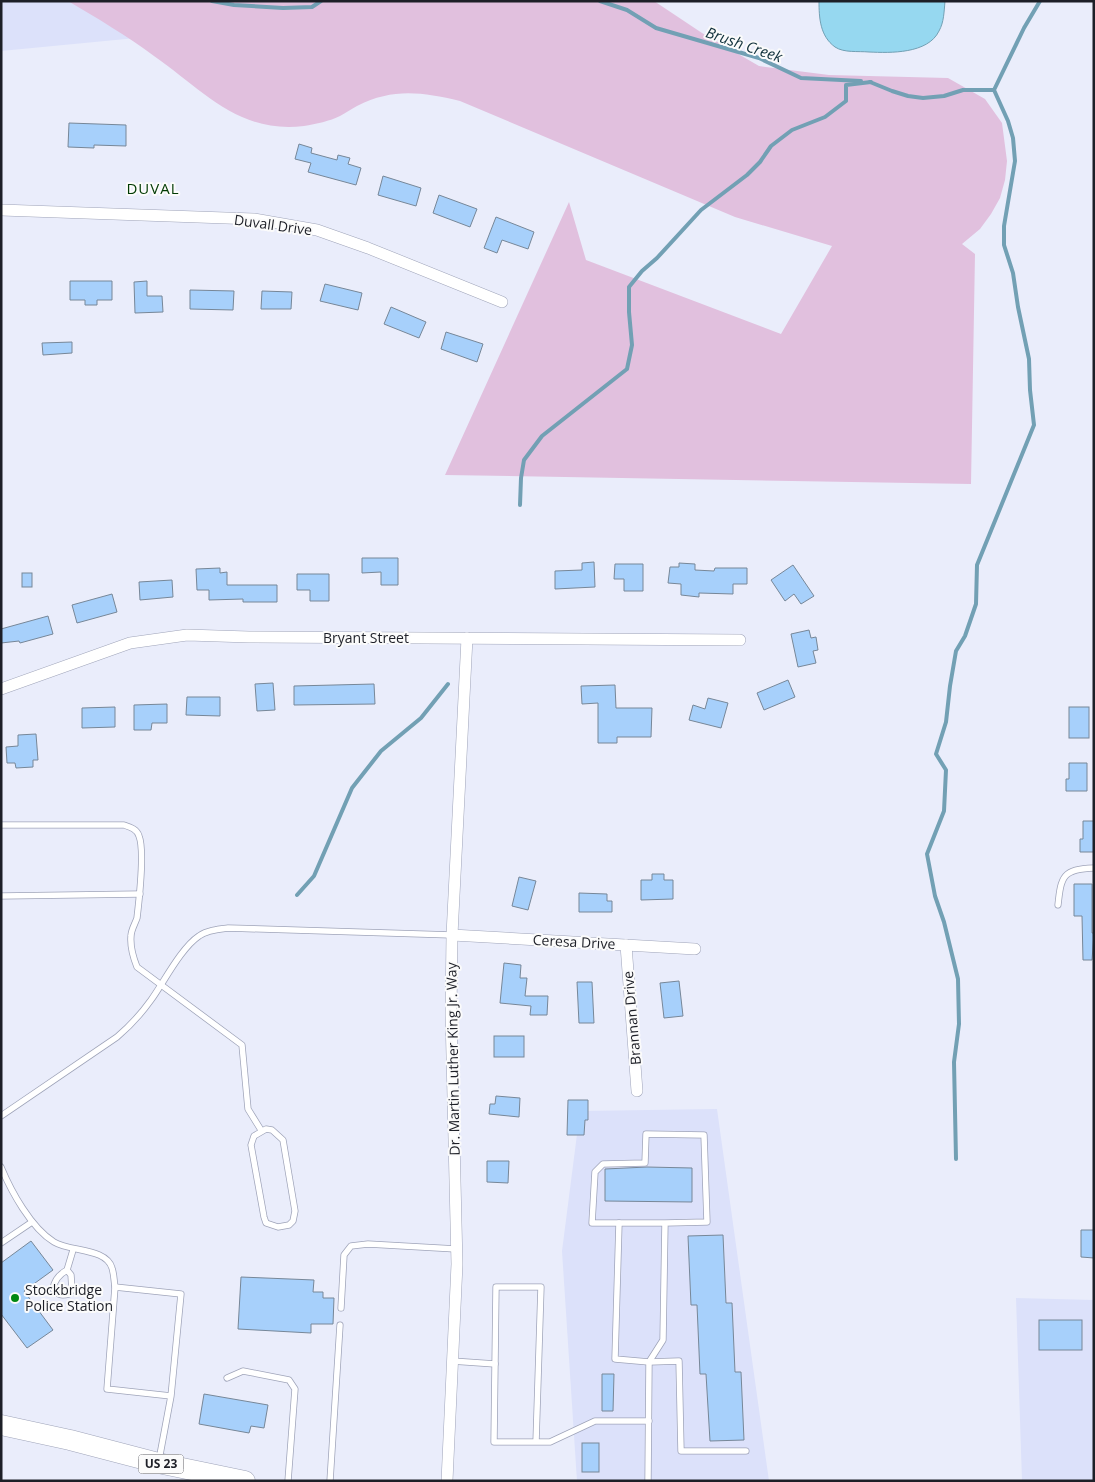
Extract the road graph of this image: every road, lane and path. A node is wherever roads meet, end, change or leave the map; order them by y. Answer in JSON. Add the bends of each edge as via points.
{"nodes":[{"id":1,"x":1,"y":210,"type":"edge"},
{"id":2,"x":502,"y":302,"type":"dead end"},
{"id":3,"x":467,"y":638,"type":"junction"},
{"id":4,"x":740,"y":640,"type":"dead end"},
{"id":5,"x":1,"y":689,"type":"edge"},
{"id":6,"x":1,"y":825,"type":"edge"},
{"id":7,"x":1094,"y":868,"type":"edge"},
{"id":8,"x":140,"y":894,"type":"junction"},
{"id":9,"x":1,"y":896,"type":"edge"},
{"id":10,"x":1058,"y":905,"type":"dead end"},
{"id":11,"x":452,"y":934,"type":"junction"},
{"id":12,"x":626,"y":945,"type":"junction"},
{"id":13,"x":695,"y":949,"type":"dead end"},
{"id":14,"x":161,"y":986,"type":"junction"},
{"id":15,"x":637,"y":1091,"type":"dead end"},
{"id":16,"x":1,"y":1116,"type":"edge"},
{"id":17,"x":261,"y":1130,"type":"junction"},
{"id":18,"x":1,"y":1167,"type":"edge"},
{"id":19,"x":32,"y":1222,"type":"junction"},
{"id":20,"x":619,"y":1223,"type":"junction"},
{"id":21,"x":665,"y":1223,"type":"junction"},
{"id":22,"x":1,"y":1244,"type":"edge"},
{"id":23,"x":456,"y":1249,"type":"junction"},
{"id":24,"x":73,"y":1250,"type":"junction"},
{"id":25,"x":67,"y":1270,"type":"dead end"},
{"id":26,"x":115,"y":1287,"type":"junction"},
{"id":27,"x":341,"y":1308,"type":"dead end"},
{"id":28,"x":340,"y":1326,"type":"dead end"},
{"id":29,"x":452,"y":1361,"type":"junction"},
{"id":30,"x":649,"y":1362,"type":"junction"},
{"id":31,"x":495,"y":1364,"type":"junction"},
{"id":32,"x":227,"y":1378,"type":"dead end"},
{"id":33,"x":171,"y":1396,"type":"junction"},
{"id":34,"x":649,"y":1421,"type":"junction"},
{"id":35,"x":1,"y":1425,"type":"edge"},
{"id":36,"x":536,"y":1442,"type":"junction"},
{"id":37,"x":746,"y":1451,"type":"dead end"},
{"id":38,"x":158,"y":1463,"type":"junction"},
{"id":39,"x":245,"y":1481,"type":"edge"},
{"id":40,"x":288,"y":1481,"type":"edge"},
{"id":41,"x":330,"y":1481,"type":"edge"},
{"id":42,"x":447,"y":1481,"type":"edge"},
{"id":43,"x":648,"y":1481,"type":"edge"}],
"edges":[{"from":1,"to":2,"type":"street","name":"Duvall Drive","via":[[254,219],[317,230]]},
{"from":3,"to":4,"type":"street","name":"Bryant Street"},
{"from":3,"to":5,"type":"street","name":"Bryant Street","via":[[187,635],[130,643]]},
{"from":3,"to":11,"type":"street","name":"Dr. Martin Luther King Jr. Way"},
{"from":6,"to":8,"type":"lane","via":[[124,825],[134,828],[140,842]]},
{"from":7,"to":10,"type":"lane","via":[[1076,869],[1065,876],[1060,885]]},
{"from":8,"to":9,"type":"lane"},
{"from":8,"to":14,"type":"lane","via":[[130,946],[137,967]]},
{"from":11,"to":12,"type":"street","name":"Ceresa Drive"},
{"from":11,"to":14,"type":"lane","via":[[213,930],[199,936],[184,951]]},
{"from":11,"to":23,"type":"street","name":"Dr. Martin Luther King Jr. Way"},
{"from":12,"to":13,"type":"street","name":"Ceresa Drive"},
{"from":12,"to":15,"type":"street","name":"Brannan Drive"},
{"from":14,"to":16,"type":"lane","via":[[132,1024],[117,1037]]},
{"from":14,"to":17,"type":"lane","via":[[242,1045],[248,1109]]},
{"from":17,"to":17,"type":"lane","via":[[254,1136],[252,1145],[264,1217],[266,1223],[273,1226],[289,1225],[295,1210],[283,1140],[272,1130]]},
{"from":18,"to":19,"type":"lane"},
{"from":19,"to":22,"type":"lane"},
{"from":19,"to":24,"type":"lane","via":[[53,1242]]},
{"from":20,"to":21,"type":"lane"},
{"from":20,"to":21,"type":"lane","via":[[592,1223],[597,1168],[603,1164],[645,1163],[646,1134],[704,1135],[707,1222]]},
{"from":20,"to":30,"type":"lane","via":[[615,1359]]},
{"from":21,"to":30,"type":"lane","via":[[663,1340]]},
{"from":23,"to":27,"type":"lane","via":[[351,1246],[344,1255]]},
{"from":23,"to":29,"type":"street","name":"Dr. Martin Luther King Jr. Way"},
{"from":24,"to":25,"type":"lane"},
{"from":24,"to":26,"type":"lane","via":[[108,1260]]},
{"from":26,"to":33,"type":"lane","via":[[107,1389]]},
{"from":26,"to":33,"type":"lane","via":[[181,1294]]},
{"from":28,"to":41,"type":"lane"},
{"from":29,"to":31,"type":"lane"},
{"from":29,"to":42,"type":"street","name":"Dr. Martin Luther King Jr. Way"},
{"from":30,"to":34,"type":"lane"},
{"from":30,"to":37,"type":"lane","via":[[679,1362],[681,1451]]},
{"from":31,"to":36,"type":"lane","via":[[494,1442]]},
{"from":31,"to":36,"type":"lane","via":[[496,1287],[541,1287]]},
{"from":32,"to":40,"type":"lane","via":[[243,1371],[290,1380],[295,1389]]},
{"from":33,"to":38,"type":"lane"},
{"from":34,"to":36,"type":"lane","via":[[596,1421],[550,1442]]},
{"from":34,"to":43,"type":"lane"},
{"from":35,"to":38,"type":"highway","number":"US 23"},
{"from":38,"to":39,"type":"highway","number":"US 23"}]}
